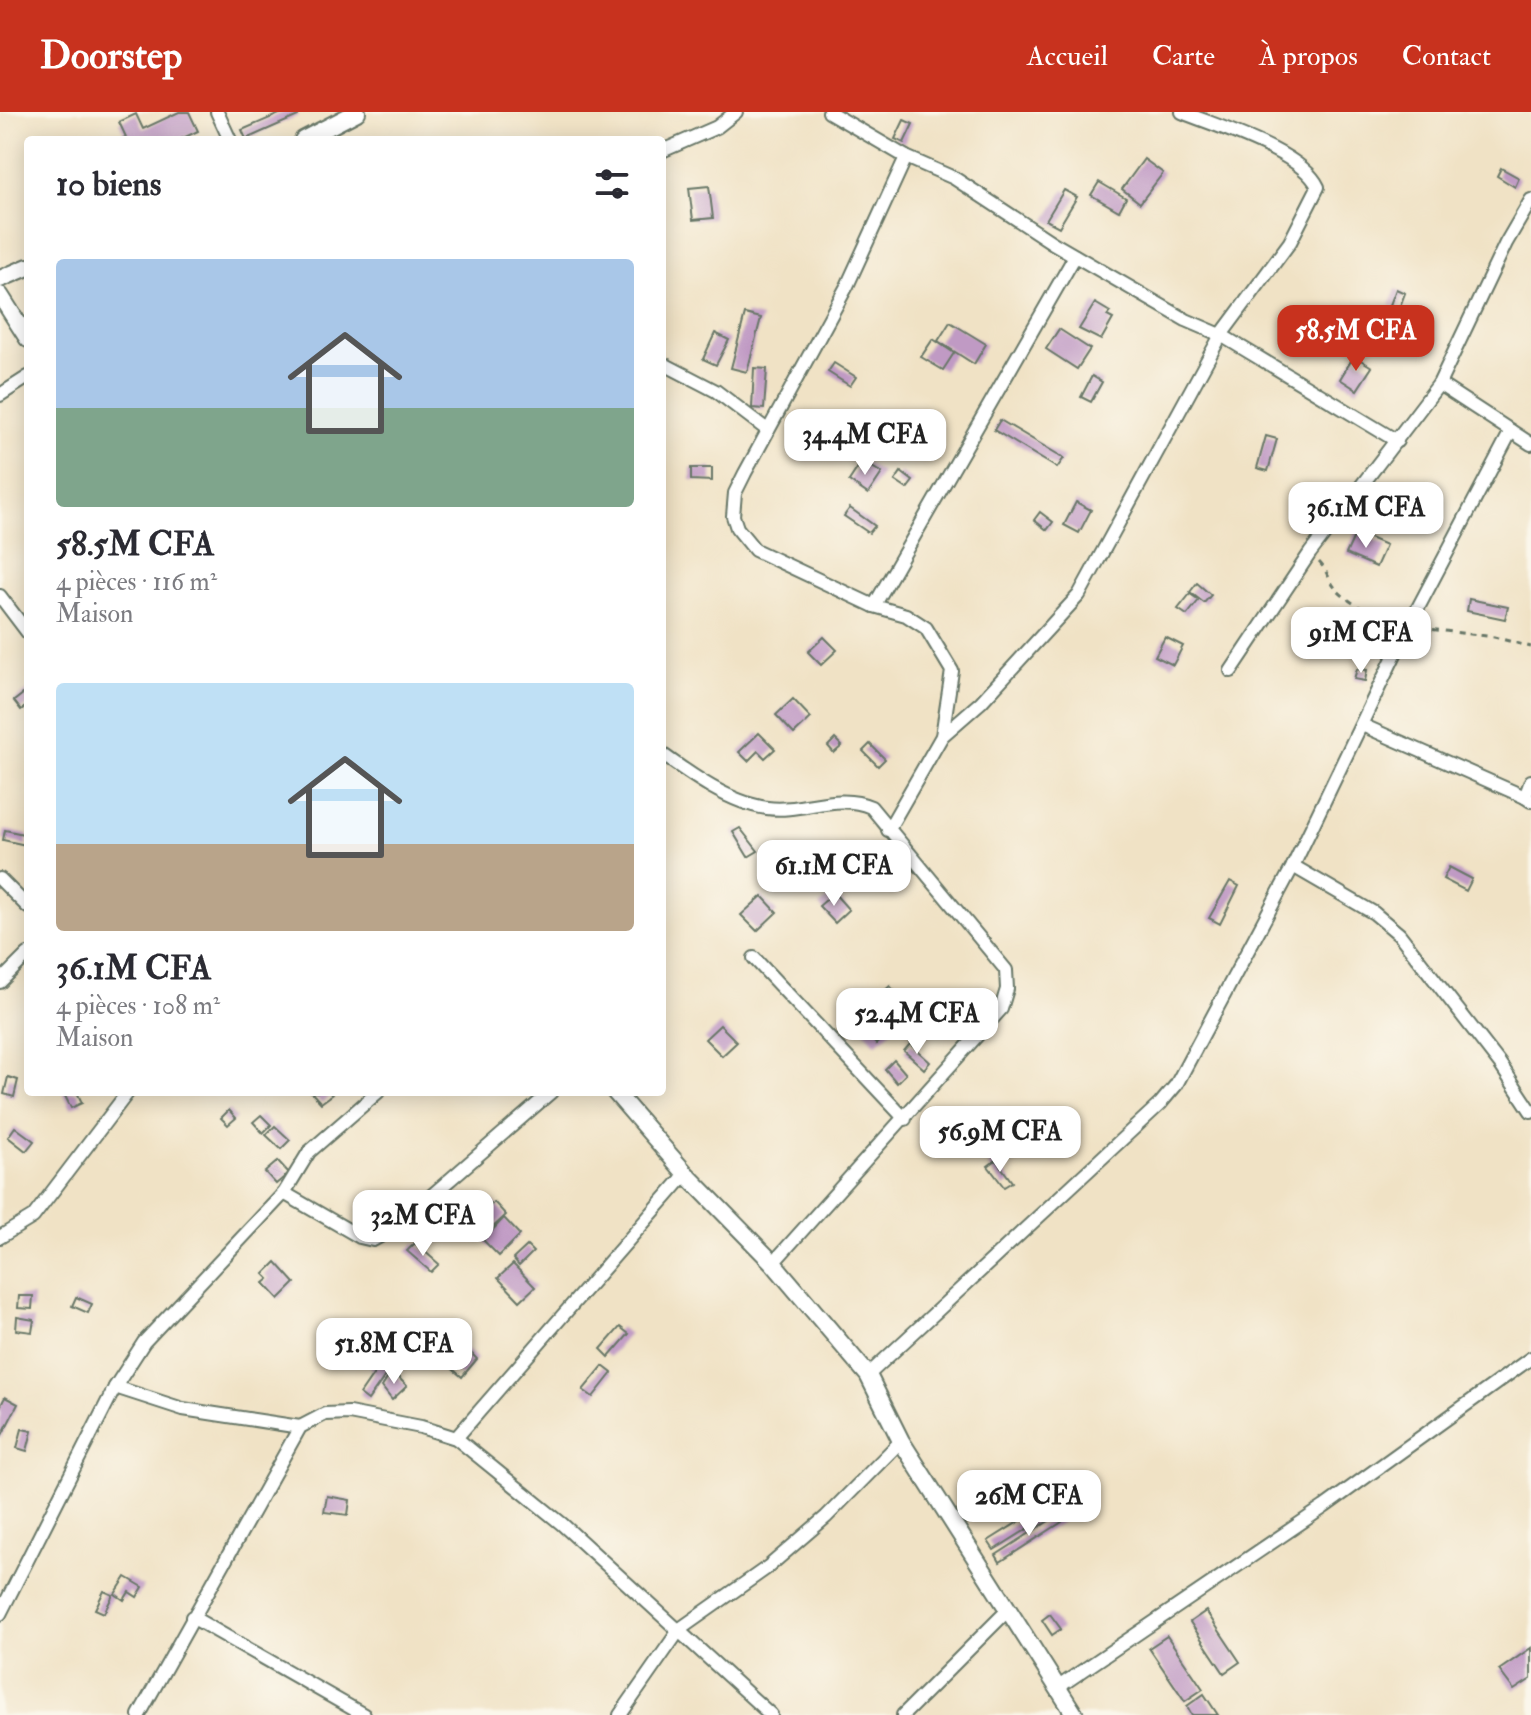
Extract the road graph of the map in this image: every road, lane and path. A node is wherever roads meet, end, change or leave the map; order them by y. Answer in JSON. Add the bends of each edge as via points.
{"nodes":[{"id":1,"x":217,"y":112,"type":"edge"},
{"id":2,"x":357,"y":112,"type":"edge"},
{"id":3,"x":736,"y":112,"type":"edge"},
{"id":4,"x":829,"y":112,"type":"edge"},
{"id":5,"x":1182,"y":112,"type":"edge"},
{"id":6,"x":228,"y":136,"type":"edge"},
{"id":7,"x":311,"y":136,"type":"edge"},
{"id":8,"x":666,"y":149,"type":"edge"},
{"id":9,"x":906,"y":157,"type":"junction"},
{"id":10,"x":1531,"y":200,"type":"edge"},
{"id":11,"x":1075,"y":256,"type":"junction"},
{"id":12,"x":24,"y":269,"type":"edge"},
{"id":13,"x":0,"y":279,"type":"edge"},
{"id":14,"x":0,"y":295,"type":"edge"},
{"id":15,"x":24,"y":333,"type":"edge"},
{"id":16,"x":1221,"y":335,"type":"junction"},
{"id":17,"x":666,"y":365,"type":"edge"},
{"id":18,"x":24,"y":380,"type":"edge"},
{"id":19,"x":1439,"y":384,"type":"junction"},
{"id":20,"x":0,"y":395,"type":"edge"},
{"id":21,"x":766,"y":429,"type":"junction"},
{"id":22,"x":1511,"y":431,"type":"junction"},
{"id":23,"x":1397,"y":441,"type":"junction"},
{"id":24,"x":1531,"y":444,"type":"edge"},
{"id":25,"x":0,"y":596,"type":"edge"},
{"id":26,"x":874,"y":606,"type":"junction"},
{"id":27,"x":24,"y":628,"type":"edge"},
{"id":28,"x":1231,"y":671,"type":"dead end"},
{"id":29,"x":1362,"y":725,"type":"junction"},
{"id":30,"x":942,"y":736,"type":"junction"},
{"id":31,"x":666,"y":757,"type":"edge"},
{"id":32,"x":1531,"y":781,"type":"edge"},
{"id":33,"x":1528,"y":799,"type":"edge"},
{"id":34,"x":888,"y":830,"type":"junction"},
{"id":35,"x":1293,"y":866,"type":"junction"},
{"id":36,"x":0,"y":879,"type":"edge"},
{"id":37,"x":24,"y":903,"type":"edge"},
{"id":38,"x":24,"y":958,"type":"edge"},
{"id":39,"x":754,"y":958,"type":"dead end"},
{"id":40,"x":0,"y":982,"type":"edge"},
{"id":41,"x":125,"y":1096,"type":"edge"},
{"id":42,"x":373,"y":1096,"type":"edge"},
{"id":43,"x":546,"y":1096,"type":"edge"},
{"id":44,"x":618,"y":1096,"type":"edge"},
{"id":45,"x":1531,"y":1111,"type":"edge"},
{"id":46,"x":905,"y":1119,"type":"junction"},
{"id":47,"x":686,"y":1174,"type":"junction"},
{"id":48,"x":284,"y":1193,"type":"junction"},
{"id":49,"x":0,"y":1237,"type":"edge"},
{"id":50,"x":773,"y":1263,"type":"junction"},
{"id":51,"x":1531,"y":1358,"type":"edge"},
{"id":52,"x":868,"y":1375,"type":"junction"},
{"id":53,"x":115,"y":1387,"type":"junction"},
{"id":54,"x":300,"y":1427,"type":"junction"},
{"id":55,"x":456,"y":1438,"type":"junction"},
{"id":56,"x":901,"y":1441,"type":"junction"},
{"id":57,"x":1008,"y":1610,"type":"junction"},
{"id":58,"x":0,"y":1614,"type":"edge"},
{"id":59,"x":192,"y":1617,"type":"junction"},
{"id":60,"x":680,"y":1629,"type":"junction"},
{"id":61,"x":1057,"y":1688,"type":"junction"},
{"id":62,"x":139,"y":1715,"type":"edge"},
{"id":63,"x":364,"y":1715,"type":"edge"},
{"id":64,"x":620,"y":1715,"type":"edge"},
{"id":65,"x":771,"y":1715,"type":"edge"},
{"id":66,"x":903,"y":1715,"type":"edge"},
{"id":67,"x":1075,"y":1715,"type":"edge"}],
"edges":[{"from":1,"to":6,"type":"street"},
{"from":2,"to":7,"type":"street"},
{"from":3,"to":8,"type":"street","via":[[717,127]]},
{"from":4,"to":9,"type":"street"},
{"from":5,"to":16,"type":"street","via":[[1266,147],[1313,177],[1318,187],[1290,242]]},
{"from":9,"to":11,"type":"street","via":[[954,178]]},
{"from":9,"to":21,"type":"street","via":[[847,286]]},
{"from":10,"to":19,"type":"street"},
{"from":11,"to":16,"type":"street"},
{"from":11,"to":26,"type":"street"},
{"from":12,"to":13,"type":"street"},
{"from":14,"to":15,"type":"street"},
{"from":16,"to":23,"type":"street"},
{"from":16,"to":30,"type":"street","via":[[1079,595],[981,702]]},
{"from":17,"to":21,"type":"street","via":[[716,391]]},
{"from":18,"to":20,"type":"street"},
{"from":19,"to":22,"type":"street"},
{"from":19,"to":23,"type":"street"},
{"from":21,"to":26,"type":"street","via":[[735,493],[737,528],[755,550]]},
{"from":22,"to":24,"type":"street"},
{"from":22,"to":29,"type":"street"},
{"from":23,"to":28,"type":"street","via":[[1310,553]]},
{"from":25,"to":27,"type":"street"},
{"from":26,"to":30,"type":"street","via":[[906,615],[926,628],[942,650],[952,680]]},
{"from":29,"to":33,"type":"street"},
{"from":29,"to":35,"type":"street"},
{"from":30,"to":34,"type":"street"},
{"from":31,"to":34,"type":"street","via":[[753,805],[770,809],[858,802],[871,807]]},
{"from":32,"to":33,"type":"street"},
{"from":34,"to":46,"type":"street","via":[[1009,979],[1001,1009]]},
{"from":35,"to":45,"type":"street","via":[[1374,913],[1399,934]]},
{"from":35,"to":52,"type":"street","via":[[1191,1062],[1160,1104]]},
{"from":36,"to":37,"type":"street"},
{"from":38,"to":40,"type":"street"},
{"from":39,"to":46,"type":"street"},
{"from":41,"to":49,"type":"street","via":[[33,1217]]},
{"from":42,"to":48,"type":"street","via":[[309,1152]]},
{"from":43,"to":48,"type":"street","via":[[393,1229],[373,1240]]},
{"from":44,"to":47,"type":"street"},
{"from":46,"to":50,"type":"street"},
{"from":47,"to":50,"type":"street"},
{"from":47,"to":55,"type":"street"},
{"from":48,"to":53,"type":"street","via":[[144,1342]]},
{"from":50,"to":52,"type":"street"},
{"from":51,"to":61,"type":"street","via":[[1324,1507]]},
{"from":52,"to":56,"type":"street"},
{"from":53,"to":54,"type":"street","via":[[183,1409]]},
{"from":53,"to":58,"type":"street"},
{"from":54,"to":55,"type":"street","via":[[325,1414],[349,1413]]},
{"from":54,"to":59,"type":"street"},
{"from":55,"to":60,"type":"street"},
{"from":56,"to":57,"type":"street"},
{"from":56,"to":60,"type":"street","via":[[768,1567]]},
{"from":57,"to":61,"type":"street"},
{"from":57,"to":66,"type":"street"},
{"from":59,"to":62,"type":"street"},
{"from":59,"to":63,"type":"street"},
{"from":60,"to":64,"type":"street"},
{"from":60,"to":65,"type":"street"},
{"from":61,"to":67,"type":"street"}]}
